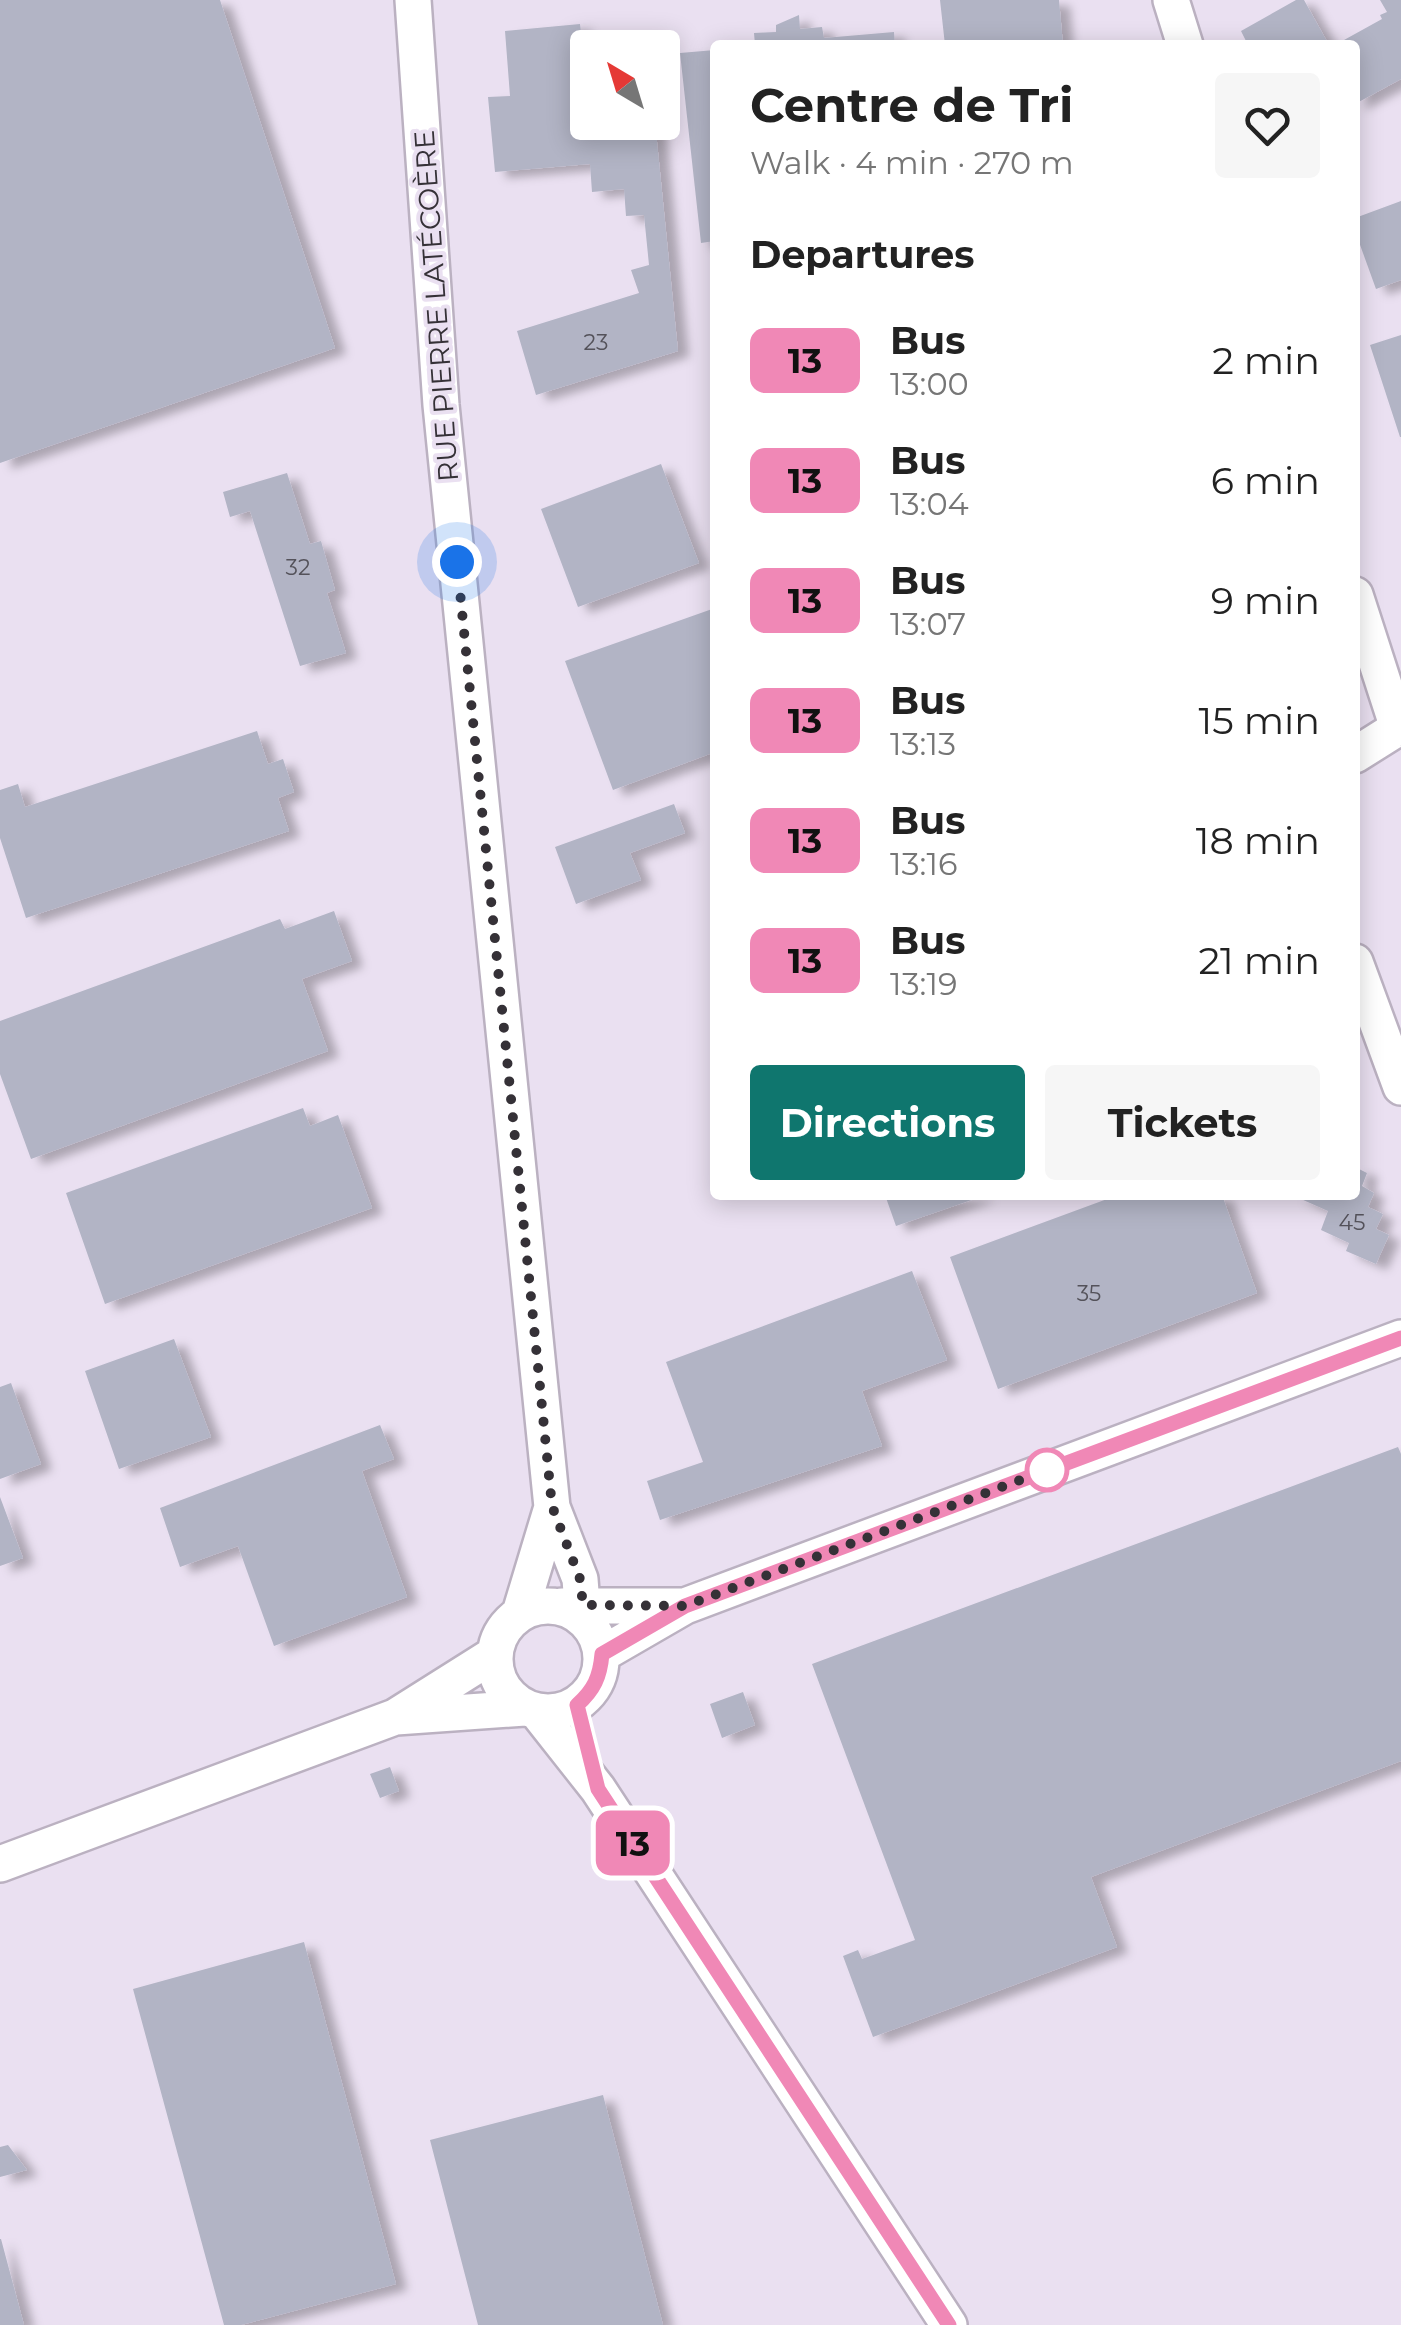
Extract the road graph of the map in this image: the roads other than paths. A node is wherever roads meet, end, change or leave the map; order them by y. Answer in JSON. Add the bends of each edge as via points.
{"nodes":[{"id":1,"x":413,"y":0,"type":"edge"},
{"id":2,"x":1171,"y":0,"type":"edge"},
{"id":3,"x":1183,"y":40,"type":"edge"},
{"id":4,"x":1360,"y":610,"type":"edge"},
{"id":5,"x":1399,"y":727,"type":"edge"},
{"id":6,"x":1360,"y":753,"type":"edge"},
{"id":7,"x":1360,"y":976,"type":"edge"},
{"id":8,"x":1401,"y":1087,"type":"edge"},
{"id":9,"x":1401,"y":1338,"type":"edge"},
{"id":10,"x":552,"y":1506,"type":"junction"},
{"id":11,"x":685,"y":1606,"type":"junction"},
{"id":12,"x":574,"y":1610,"type":"junction"},
{"id":13,"x":520,"y":1614,"type":"junction"},
{"id":14,"x":495,"y":1654,"type":"junction"},
{"id":15,"x":602,"y":1654,"type":"junction"},
{"id":16,"x":577,"y":1705,"type":"junction"},
{"id":17,"x":531,"y":1710,"type":"junction"},
{"id":18,"x":395,"y":1718,"type":"junction"},
{"id":19,"x":598,"y":1789,"type":"junction"},
{"id":20,"x":0,"y":1864,"type":"edge"},
{"id":21,"x":949,"y":2325,"type":"edge"}],
"edges":[{"from":1,"to":10,"type":"street","name":"RUE PIERRE LATÉCOÈRE","via":[[443,425]]},
{"from":2,"to":3,"type":"street"},
{"from":4,"to":5,"type":"street"},
{"from":5,"to":6,"type":"street"},
{"from":7,"to":8,"type":"street"},
{"from":9,"to":11,"type":"street"},
{"from":10,"to":12,"type":"street","name":"RUE PIERRE LATÉCOÈRE","via":[[580,1579]]},
{"from":10,"to":13,"type":"street","name":"RUE PIERRE LATÉCOÈRE"},
{"from":11,"to":12,"type":"street"},
{"from":11,"to":15,"type":"street"},
{"from":12,"to":13,"type":"street","via":[[537,1606]]},
{"from":12,"to":15,"type":"street","via":[[596,1634]]},
{"from":13,"to":14,"type":"street","via":[[507,1624]]},
{"from":14,"to":17,"type":"street","via":[[501,1686]]},
{"from":14,"to":18,"type":"street"},
{"from":15,"to":16,"type":"street","via":[[592,1692]]},
{"from":16,"to":17,"type":"street"},
{"from":16,"to":19,"type":"street"},
{"from":17,"to":18,"type":"street"},
{"from":17,"to":19,"type":"street"},
{"from":18,"to":20,"type":"street"},
{"from":19,"to":21,"type":"street"}]}
